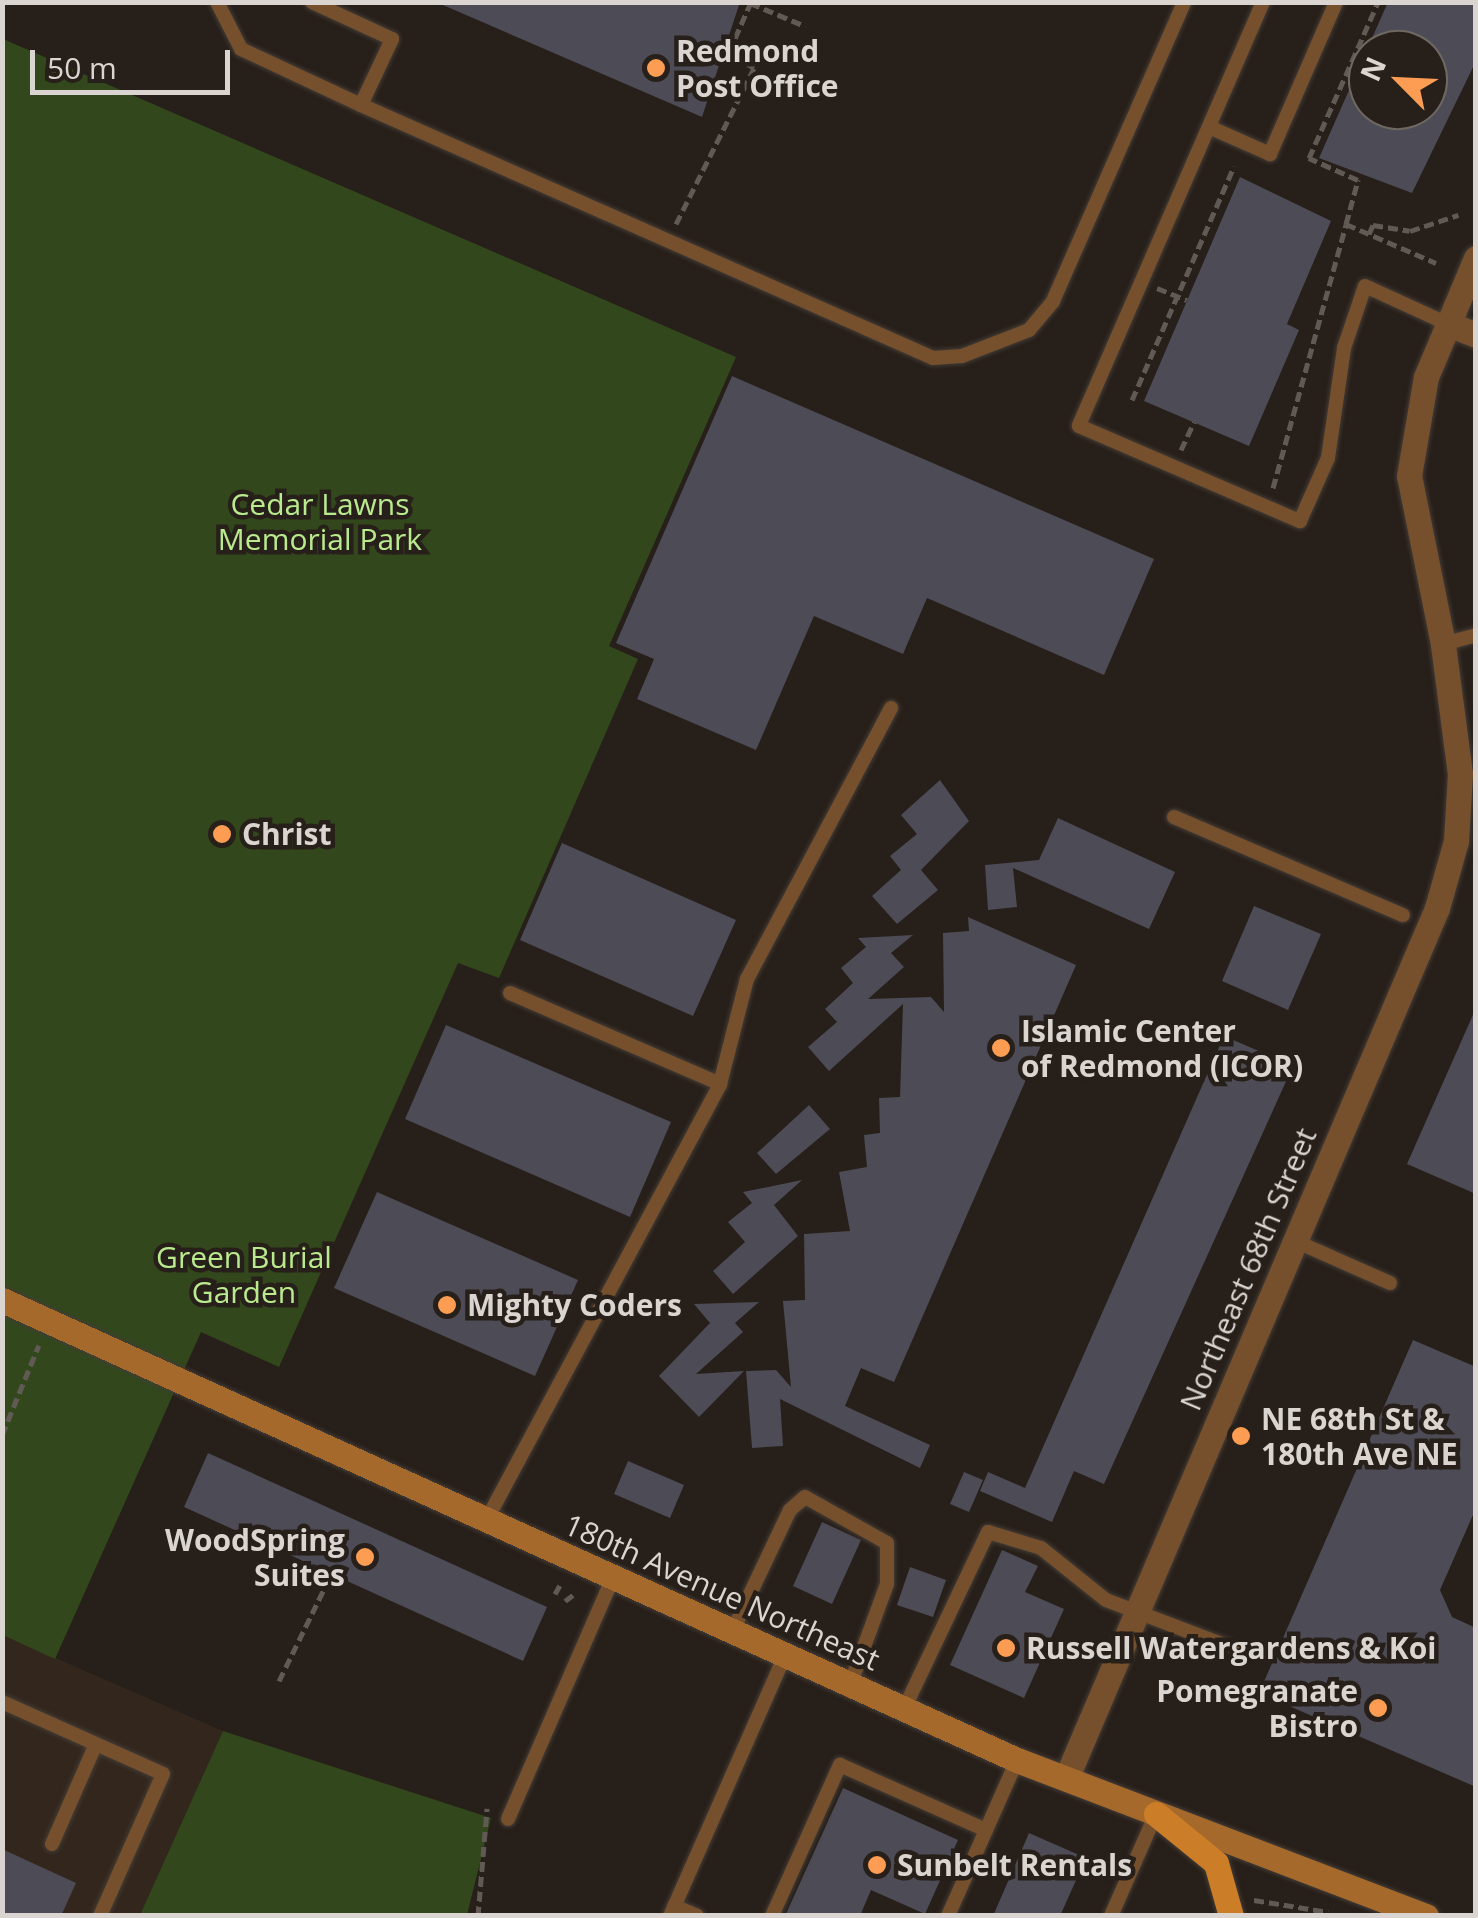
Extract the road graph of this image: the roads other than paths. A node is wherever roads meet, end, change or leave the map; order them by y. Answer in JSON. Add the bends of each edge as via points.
{"nodes":[{"id":1,"x":217,"y":2,"type":"edge"},
{"id":2,"x":312,"y":2,"type":"edge"},
{"id":3,"x":1184,"y":2,"type":"edge"},
{"id":4,"x":1263,"y":2,"type":"edge"},
{"id":5,"x":1336,"y":2,"type":"edge"},
{"id":6,"x":361,"y":105,"type":"junction"},
{"id":7,"x":1209,"y":128,"type":"junction"},
{"id":8,"x":1476,"y":258,"type":"edge"},
{"id":9,"x":1448,"y":324,"type":"junction"},
{"id":10,"x":1476,"y":335,"type":"edge"},
{"id":11,"x":1476,"y":635,"type":"edge"},
{"id":12,"x":1443,"y":644,"type":"junction"},
{"id":13,"x":890,"y":708,"type":"dead end"},
{"id":14,"x":1174,"y":817,"type":"dead end"},
{"id":15,"x":1403,"y":915,"type":"dead end"},
{"id":16,"x":510,"y":992,"type":"dead end"},
{"id":17,"x":720,"y":1084,"type":"junction"},
{"id":18,"x":1294,"y":1241,"type":"junction"},
{"id":19,"x":1390,"y":1282,"type":"dead end"},
{"id":20,"x":2,"y":1300,"type":"edge"},
{"id":21,"x":486,"y":1521,"type":"junction"},
{"id":22,"x":613,"y":1578,"type":"junction"},
{"id":23,"x":1138,"y":1610,"type":"junction"},
{"id":24,"x":732,"y":1632,"type":"junction"},
{"id":25,"x":1232,"y":1648,"type":"dead end"},
{"id":26,"x":786,"y":1656,"type":"junction"},
{"id":27,"x":850,"y":1684,"type":"junction"},
{"id":28,"x":2,"y":1702,"type":"edge"},
{"id":29,"x":904,"y":1709,"type":"junction"},
{"id":30,"x":96,"y":1744,"type":"junction"},
{"id":31,"x":1018,"y":1760,"type":"junction"},
{"id":32,"x":1068,"y":1774,"type":"junction"},
{"id":33,"x":1156,"y":1814,"type":"junction"},
{"id":34,"x":508,"y":1819,"type":"dead end"},
{"id":35,"x":986,"y":1830,"type":"junction"},
{"id":36,"x":52,"y":1844,"type":"dead end"},
{"id":37,"x":1240,"y":1908,"type":"edge"},
{"id":38,"x":672,"y":1910,"type":"edge"},
{"id":39,"x":948,"y":1915,"type":"edge"},
{"id":40,"x":100,"y":1916,"type":"edge"},
{"id":41,"x":697,"y":1916,"type":"edge"},
{"id":42,"x":772,"y":1916,"type":"edge"},
{"id":43,"x":1111,"y":1916,"type":"edge"},
{"id":44,"x":1426,"y":1916,"type":"edge"}],
"edges":[{"from":1,"to":6,"type":"lane","via":[[240,50]]},
{"from":2,"to":6,"type":"lane","via":[[392,39]]},
{"from":3,"to":6,"type":"lane","via":[[1053,301],[1029,330],[962,356],[933,358]]},
{"from":4,"to":7,"type":"lane"},
{"from":5,"to":7,"type":"lane","via":[[1270,154]]},
{"from":7,"to":9,"type":"lane","via":[[1079,426],[1300,521],[1328,458],[1344,348],[1365,286]]},
{"from":8,"to":9,"type":"street","name":"Northeast 68th Street"},
{"from":9,"to":10,"type":"street"},
{"from":9,"to":12,"type":"street","name":"Northeast 68th Street","via":[[1421,396],[1409,476]]},
{"from":11,"to":12,"type":"lane"},
{"from":12,"to":18,"type":"street","name":"Northeast 68th Street","via":[[1460,774],[1456,841],[1437,908]]},
{"from":13,"to":17,"type":"lane","via":[[748,978]]},
{"from":14,"to":15,"type":"lane"},
{"from":16,"to":17,"type":"lane"},
{"from":17,"to":21,"type":"lane"},
{"from":18,"to":19,"type":"lane"},
{"from":18,"to":23,"type":"street","name":"Northeast 68th Street"},
{"from":20,"to":21,"type":"street","name":"180th Avenue Northeast"},
{"from":21,"to":22,"type":"street","name":"180th Avenue Northeast"},
{"from":22,"to":24,"type":"street","name":"180th Avenue Northeast"},
{"from":22,"to":34,"type":"lane"},
{"from":23,"to":25,"type":"lane"},
{"from":23,"to":29,"type":"lane","via":[[1106,1600],[1041,1548],[988,1532]]},
{"from":23,"to":32,"type":"street","name":"Northeast 68th Street"},
{"from":24,"to":26,"type":"street","name":"180th Avenue Northeast"},
{"from":24,"to":27,"type":"lane","via":[[790,1510],[806,1497],[887,1542],[888,1584]]},
{"from":26,"to":27,"type":"street","name":"180th Avenue Northeast"},
{"from":26,"to":38,"type":"lane"},
{"from":27,"to":29,"type":"street","name":"180th Avenue Northeast"},
{"from":28,"to":30,"type":"lane"},
{"from":29,"to":31,"type":"street","name":"180th Avenue Northeast"},
{"from":30,"to":36,"type":"lane"},
{"from":30,"to":40,"type":"lane","via":[[164,1774]]},
{"from":31,"to":32,"type":"street","name":"180th Avenue Northeast"},
{"from":31,"to":35,"type":"lane"},
{"from":32,"to":33,"type":"street","name":"180th Avenue Northeast"},
{"from":33,"to":37,"type":"main road","via":[[1216,1862]]},
{"from":33,"to":43,"type":"lane"},
{"from":33,"to":44,"type":"street","name":"180th Avenue Northeast"},
{"from":35,"to":39,"type":"lane"},
{"from":35,"to":42,"type":"lane","via":[[840,1765]]},
{"from":38,"to":41,"type":"lane"}]}
